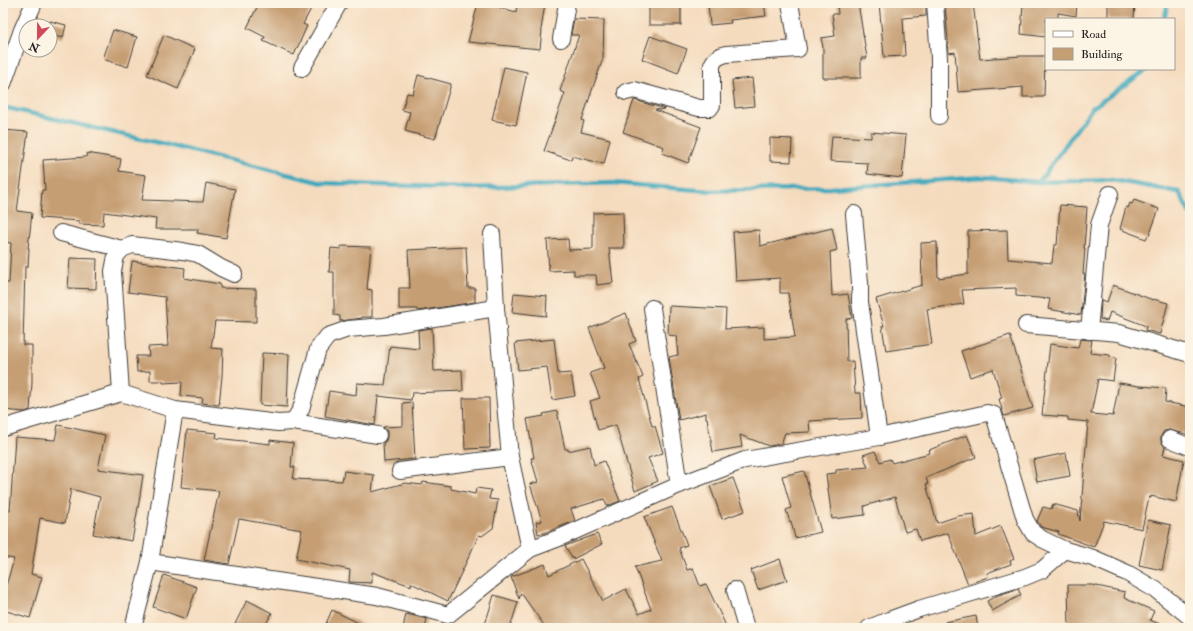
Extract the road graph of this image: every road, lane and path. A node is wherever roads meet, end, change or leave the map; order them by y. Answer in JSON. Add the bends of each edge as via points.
{"nodes":[{"id":1,"x":34,"y":3,"type":"edge"},
{"id":2,"x":339,"y":3,"type":"edge"},
{"id":3,"x":567,"y":3,"type":"edge"},
{"id":4,"x":790,"y":3,"type":"edge"},
{"id":5,"x":935,"y":3,"type":"edge"},
{"id":6,"x":560,"y":39,"type":"dead end"},
{"id":7,"x":302,"y":68,"type":"dead end"},
{"id":8,"x":3,"y":84,"type":"edge"},
{"id":9,"x":626,"y":92,"type":"dead end"},
{"id":10,"x":939,"y":116,"type":"dead end"},
{"id":11,"x":1110,"y":194,"type":"dead end"},
{"id":12,"x":854,"y":214,"type":"dead end"},
{"id":13,"x":61,"y":233,"type":"dead end"},
{"id":14,"x":492,"y":234,"type":"dead end"},
{"id":15,"x":122,"y":249,"type":"junction"},
{"id":16,"x":234,"y":274,"type":"dead end"},
{"id":17,"x":496,"y":308,"type":"junction"},
{"id":18,"x":652,"y":308,"type":"dead end"},
{"id":19,"x":1026,"y":325,"type":"dead end"},
{"id":20,"x":1089,"y":331,"type":"junction"},
{"id":21,"x":1190,"y":354,"type":"edge"},
{"id":22,"x":121,"y":393,"type":"junction"},
{"id":23,"x":175,"y":410,"type":"junction"},
{"id":24,"x":293,"y":422,"type":"junction"},
{"id":25,"x":3,"y":428,"type":"edge"},
{"id":26,"x":378,"y":435,"type":"dead end"},
{"id":27,"x":879,"y":437,"type":"junction"},
{"id":28,"x":1170,"y":439,"type":"dead end"},
{"id":29,"x":1190,"y":447,"type":"edge"},
{"id":30,"x":510,"y":457,"type":"junction"},
{"id":31,"x":400,"y":471,"type":"dead end"},
{"id":32,"x":678,"y":485,"type":"junction"},
{"id":33,"x":530,"y":549,"type":"junction"},
{"id":34,"x":1065,"y":550,"type":"junction"},
{"id":35,"x":150,"y":562,"type":"junction"},
{"id":36,"x":735,"y":590,"type":"dead end"},
{"id":37,"x":1190,"y":618,"type":"edge"},
{"id":38,"x":447,"y":621,"type":"edge"},
{"id":39,"x":133,"y":628,"type":"edge"},
{"id":40,"x":746,"y":628,"type":"edge"},
{"id":41,"x":869,"y":628,"type":"edge"}],
"edges":[{"from":1,"to":8,"type":"street"},
{"from":2,"to":7,"type":"street"},
{"from":3,"to":6,"type":"street"},
{"from":4,"to":9,"type":"street","via":[[798,48],[719,56],[712,65],[710,108],[699,108],[634,90]]},
{"from":5,"to":10,"type":"street","via":[[939,58]]},
{"from":11,"to":20,"type":"street","via":[[1099,225]]},
{"from":12,"to":27,"type":"street","via":[[860,302]]},
{"from":13,"to":15,"type":"street"},
{"from":14,"to":17,"type":"street"},
{"from":15,"to":16,"type":"street","via":[[132,245],[198,254]]},
{"from":15,"to":22,"type":"street","via":[[116,256],[113,271]]},
{"from":17,"to":24,"type":"street","via":[[384,326],[348,329],[328,336],[318,349],[301,409]]},
{"from":17,"to":30,"type":"street"},
{"from":18,"to":32,"type":"street"},
{"from":19,"to":20,"type":"street"},
{"from":20,"to":21,"type":"street","via":[[1119,333]]},
{"from":22,"to":23,"type":"street"},
{"from":22,"to":25,"type":"street"},
{"from":23,"to":24,"type":"street","via":[[278,423]]},
{"from":23,"to":35,"type":"street"},
{"from":24,"to":26,"type":"street"},
{"from":27,"to":32,"type":"street","via":[[745,460]]},
{"from":27,"to":34,"type":"street","via":[[987,413],[994,415],[1025,519],[1033,533]]},
{"from":28,"to":29,"type":"street"},
{"from":30,"to":31,"type":"street"},
{"from":30,"to":33,"type":"street"},
{"from":32,"to":33,"type":"street"},
{"from":33,"to":38,"type":"street"},
{"from":34,"to":37,"type":"street","via":[[1093,558],[1127,573],[1156,590]]},
{"from":34,"to":41,"type":"street","via":[[1042,570],[919,609]]},
{"from":35,"to":38,"type":"street","via":[[377,596]]},
{"from":35,"to":39,"type":"street"},
{"from":36,"to":40,"type":"street"}]}
